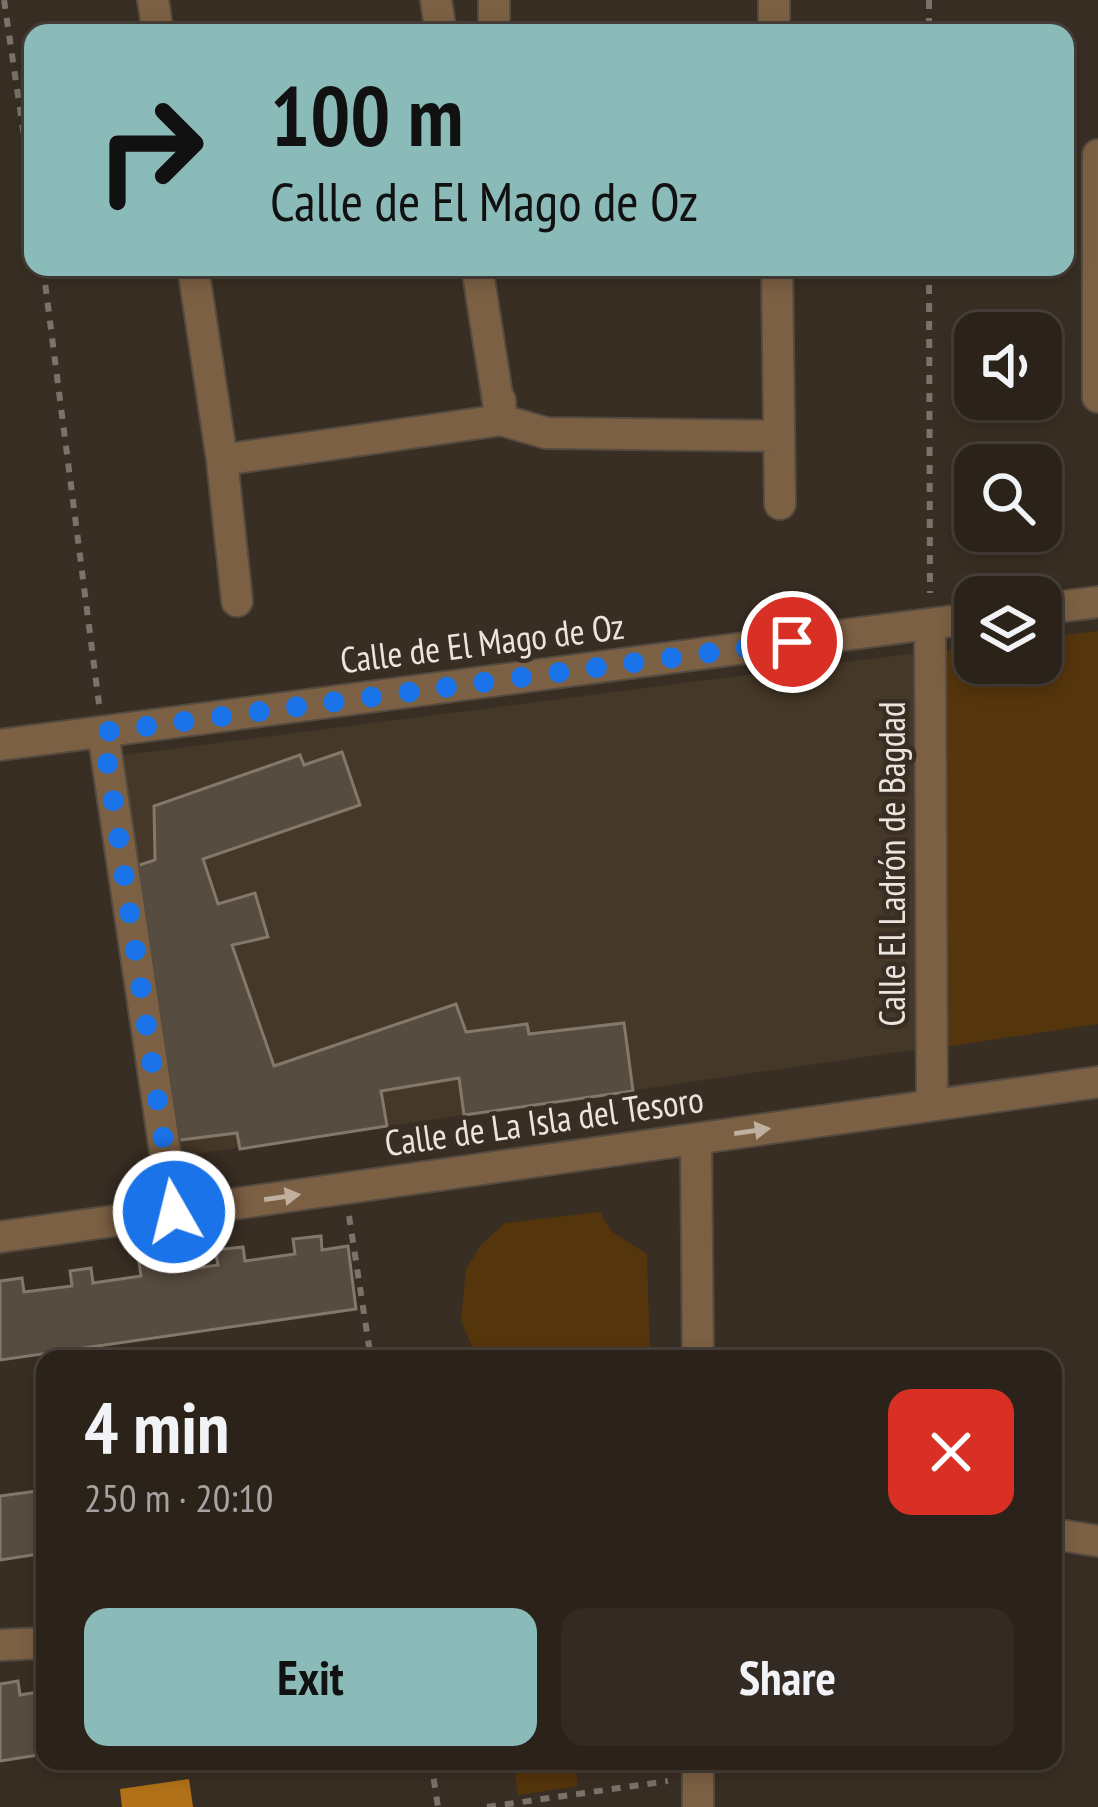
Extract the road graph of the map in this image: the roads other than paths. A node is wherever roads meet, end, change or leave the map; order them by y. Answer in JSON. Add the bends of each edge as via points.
{"nodes":[{"id":1,"x":1098,"y":155,"type":"edge"},
{"id":2,"x":194,"y":276,"type":"edge"},
{"id":3,"x":478,"y":276,"type":"edge"},
{"id":4,"x":498,"y":276,"type":"edge"},
{"id":5,"x":777,"y":276,"type":"edge"},
{"id":6,"x":1098,"y":397,"type":"edge"},
{"id":7,"x":500,"y":420,"type":"junction"},
{"id":8,"x":779,"y":436,"type":"junction"},
{"id":9,"x":222,"y":460,"type":"junction"},
{"id":10,"x":780,"y":504,"type":"dead end"},
{"id":11,"x":237,"y":601,"type":"dead end"},
{"id":12,"x":1098,"y":602,"type":"edge"},
{"id":13,"x":1062,"y":606,"type":"edge"},
{"id":14,"x":954,"y":621,"type":"edge"},
{"id":15,"x":930,"y":624,"type":"junction"},
{"id":16,"x":103,"y":732,"type":"junction"},
{"id":17,"x":0,"y":746,"type":"edge"},
{"id":18,"x":1098,"y":1082,"type":"edge"},
{"id":19,"x":932,"y":1105,"type":"junction"},
{"id":20,"x":696,"y":1139,"type":"junction"},
{"id":21,"x":174,"y":1212,"type":"junction"},
{"id":22,"x":0,"y":1237,"type":"edge"},
{"id":23,"x":698,"y":1350,"type":"edge"},
{"id":24,"x":1062,"y":1535,"type":"edge"},
{"id":25,"x":1098,"y":1541,"type":"edge"},
{"id":26,"x":36,"y":1643,"type":"edge"},
{"id":27,"x":0,"y":1645,"type":"edge"}],
"edges":[{"from":1,"to":6,"type":"street"},
{"from":2,"to":9,"type":"street"},
{"from":3,"to":7,"type":"street"},
{"from":4,"to":7,"type":"street"},
{"from":5,"to":8,"type":"street"},
{"from":7,"to":8,"type":"street","via":[[546,433]]},
{"from":7,"to":9,"type":"street"},
{"from":8,"to":10,"type":"street"},
{"from":9,"to":11,"type":"street"},
{"from":12,"to":13,"type":"street"},
{"from":14,"to":15,"type":"street","name":"Calle de El Mago de Oz"},
{"from":15,"to":16,"type":"street","name":"Calle de El Mago de Oz"},
{"from":15,"to":19,"type":"street","name":"Calle El Ladrón de Bagdad"},
{"from":16,"to":17,"type":"street","name":"Calle de El Mago de Oz"},
{"from":16,"to":21,"type":"street"},
{"from":18,"to":19,"type":"street","name":"Calle de La Isla del Tesoro"},
{"from":20,"to":19,"type":"street","name":"Calle de La Isla del Tesoro","one_way":true},
{"from":21,"to":20,"type":"street","name":"Calle de La Isla del Tesoro","one_way":true},
{"from":20,"to":23,"type":"street"},
{"from":21,"to":22,"type":"street","name":"Calle de La Isla del Tesoro"},
{"from":24,"to":25,"type":"street"},
{"from":26,"to":27,"type":"street"}]}
